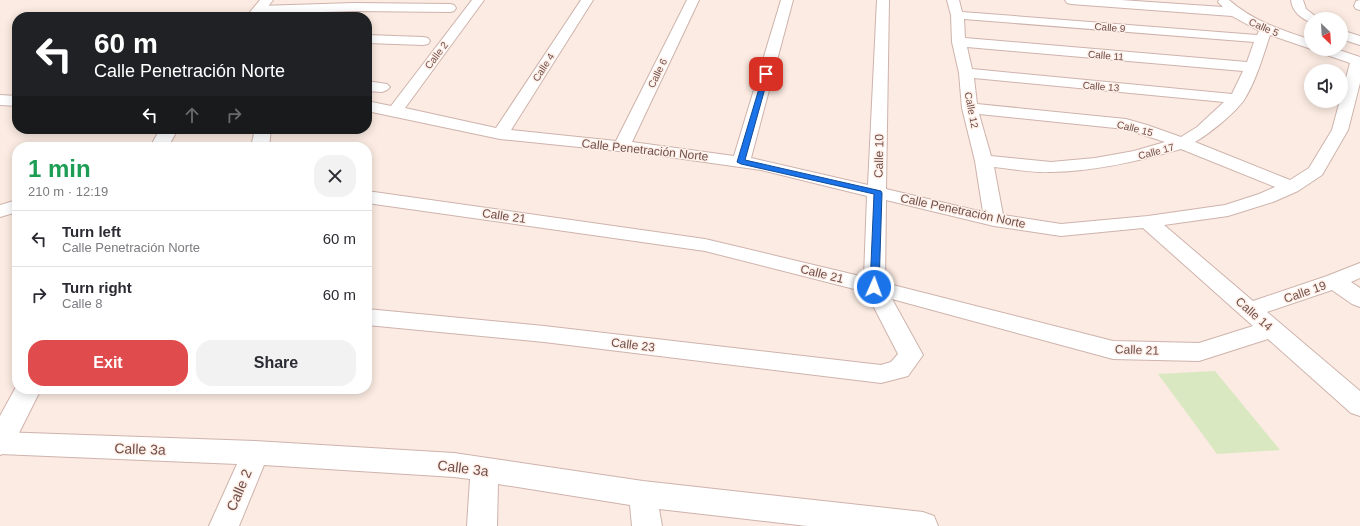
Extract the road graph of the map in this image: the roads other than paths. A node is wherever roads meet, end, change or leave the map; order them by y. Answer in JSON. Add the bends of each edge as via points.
{"nodes":[{"id":1,"x":478,"y":0,"type":"edge"},
{"id":2,"x":586,"y":0,"type":"edge"},
{"id":3,"x":693,"y":0,"type":"edge"},
{"id":4,"x":787,"y":0,"type":"edge"},
{"id":5,"x":883,"y":0,"type":"edge"},
{"id":6,"x":1071,"y":0,"type":"edge"},
{"id":7,"x":1223,"y":0,"type":"edge"},
{"id":8,"x":1297,"y":0,"type":"edge"},
{"id":9,"x":955,"y":7,"type":"edge"},
{"id":10,"x":450,"y":8,"type":"dead end"},
{"id":11,"x":260,"y":9,"type":"edge"},
{"id":12,"x":1234,"y":12,"type":"junction"},
{"id":13,"x":1304,"y":12,"type":"edge"},
{"id":14,"x":1265,"y":34,"type":"junction"},
{"id":15,"x":1348,"y":37,"type":"edge"},
{"id":16,"x":372,"y":39,"type":"edge"},
{"id":17,"x":423,"y":41,"type":"dead end"},
{"id":18,"x":1360,"y":41,"type":"edge"},
{"id":19,"x":959,"y":42,"type":"junction"},
{"id":20,"x":1304,"y":43,"type":"edge"},
{"id":21,"x":1344,"y":56,"type":"edge"},
{"id":22,"x":1359,"y":61,"type":"edge"},
{"id":23,"x":1252,"y":68,"type":"junction"},
{"id":24,"x":966,"y":73,"type":"junction"},
{"id":25,"x":1237,"y":99,"type":"junction"},
{"id":26,"x":0,"y":100,"type":"edge"},
{"id":27,"x":12,"y":101,"type":"edge"},
{"id":28,"x":372,"y":107,"type":"edge"},
{"id":29,"x":970,"y":108,"type":"junction"},
{"id":30,"x":395,"y":111,"type":"junction"},
{"id":31,"x":500,"y":134,"type":"junction"},
{"id":32,"x":1182,"y":143,"type":"junction"},
{"id":33,"x":620,"y":147,"type":"junction"},
{"id":34,"x":984,"y":161,"type":"junction"},
{"id":35,"x":741,"y":162,"type":"junction"},
{"id":36,"x":1291,"y":187,"type":"junction"},
{"id":37,"x":878,"y":193,"type":"junction"},
{"id":38,"x":372,"y":198,"type":"edge"},
{"id":39,"x":12,"y":207,"type":"edge"},
{"id":40,"x":0,"y":211,"type":"edge"},
{"id":41,"x":994,"y":220,"type":"junction"},
{"id":42,"x":1148,"y":222,"type":"junction"},
{"id":43,"x":1360,"y":270,"type":"edge"},
{"id":44,"x":1335,"y":281,"type":"junction"},
{"id":45,"x":874,"y":287,"type":"junction"},
{"id":46,"x":1360,"y":299,"type":"edge"},
{"id":47,"x":1250,"y":310,"type":"junction"},
{"id":48,"x":372,"y":317,"type":"edge"},
{"id":49,"x":1272,"y":329,"type":"junction"},
{"id":50,"x":25,"y":394,"type":"edge"},
{"id":51,"x":1360,"y":406,"type":"edge"},
{"id":52,"x":0,"y":443,"type":"edge"},
{"id":53,"x":255,"y":454,"type":"junction"},
{"id":54,"x":485,"y":470,"type":"junction"},
{"id":55,"x":643,"y":494,"type":"junction"},
{"id":56,"x":815,"y":520,"type":"edge"},
{"id":57,"x":224,"y":526,"type":"edge"},
{"id":58,"x":482,"y":526,"type":"edge"},
{"id":59,"x":647,"y":526,"type":"edge"},
{"id":60,"x":923,"y":526,"type":"edge"}],
"edges":[{"from":1,"to":30,"type":"street","name":"Calle 2"},
{"from":2,"to":31,"type":"street","name":"Calle 4"},
{"from":3,"to":33,"type":"street","name":"Calle 6"},
{"from":4,"to":35,"type":"street"},
{"from":5,"to":37,"type":"street","name":"Calle 10"},
{"from":6,"to":12,"type":"street"},
{"from":7,"to":12,"type":"street","name":"Calle 5"},
{"from":8,"to":13,"type":"street","via":[[1297,5]]},
{"from":9,"to":14,"type":"street","name":"Calle 9"},
{"from":9,"to":19,"type":"street","name":"Calle 12"},
{"from":10,"to":11,"type":"street"},
{"from":12,"to":14,"type":"street","name":"Calle 5"},
{"from":14,"to":20,"type":"street","name":"Calle 5"},
{"from":14,"to":23,"type":"street","name":"Calle 17"},
{"from":15,"to":18,"type":"street"},
{"from":16,"to":17,"type":"street"},
{"from":19,"to":23,"type":"street","name":"Calle 11"},
{"from":19,"to":24,"type":"street","name":"Calle 12"},
{"from":21,"to":22,"type":"street"},
{"from":22,"to":36,"type":"street","name":"Calle Penetración Norte","via":[[1340,130],[1316,171]]},
{"from":23,"to":25,"type":"street","name":"Calle 17"},
{"from":24,"to":25,"type":"street","name":"Calle 13"},
{"from":24,"to":29,"type":"street","name":"Calle 12"},
{"from":25,"to":32,"type":"street","name":"Calle 17","via":[[1204,131]]},
{"from":26,"to":27,"type":"street"},
{"from":28,"to":30,"type":"street","name":"Calle Penetración Norte"},
{"from":29,"to":32,"type":"street","name":"Calle 15","via":[[1126,124]]},
{"from":29,"to":34,"type":"street","name":"Calle 12"},
{"from":30,"to":31,"type":"street","name":"Calle Penetración Norte"},
{"from":31,"to":33,"type":"street","name":"Calle Penetración Norte"},
{"from":32,"to":34,"type":"street","name":"Calle 17","via":[[1136,156],[1095,163],[1051,167]]},
{"from":32,"to":36,"type":"street","name":"Calle 15"},
{"from":33,"to":35,"type":"street","name":"Calle Penetración Norte"},
{"from":34,"to":41,"type":"street","name":"Calle 12"},
{"from":35,"to":37,"type":"street","name":"Calle Penetración Norte"},
{"from":36,"to":42,"type":"street","name":"Calle Penetración Norte","via":[[1228,210]]},
{"from":37,"to":41,"type":"street","name":"Calle Penetración Norte"},
{"from":37,"to":45,"type":"street","name":"Calle 10"},
{"from":38,"to":45,"type":"street","name":"Calle 21","via":[[705,245]]},
{"from":39,"to":40,"type":"street"},
{"from":41,"to":42,"type":"street","name":"Calle Penetración Norte","via":[[1061,230]]},
{"from":42,"to":47,"type":"street","name":"Calle 14"},
{"from":43,"to":44,"type":"street","name":"Calle 19"},
{"from":44,"to":46,"type":"street"},
{"from":44,"to":47,"type":"street","name":"Calle 19"},
{"from":45,"to":48,"type":"street","name":"Calle 23","via":[[911,355],[899,369],[881,374],[544,334]]},
{"from":45,"to":49,"type":"street","name":"Calle 21","via":[[1113,350],[1199,352]]},
{"from":47,"to":49,"type":"street","name":"Calle 14"},
{"from":49,"to":51,"type":"street","name":"Calle 14"},
{"from":50,"to":52,"type":"main road"},
{"from":52,"to":53,"type":"street","name":"Calle 3a"},
{"from":53,"to":54,"type":"street","name":"Calle 3a","via":[[454,465]]},
{"from":53,"to":57,"type":"street","name":"Calle 2"},
{"from":54,"to":55,"type":"street","name":"Calle 3a"},
{"from":54,"to":58,"type":"street"},
{"from":55,"to":56,"type":"street","name":"Calle 3a"},
{"from":55,"to":59,"type":"street"},
{"from":56,"to":60,"type":"street","name":"Calle 3a"}]}
